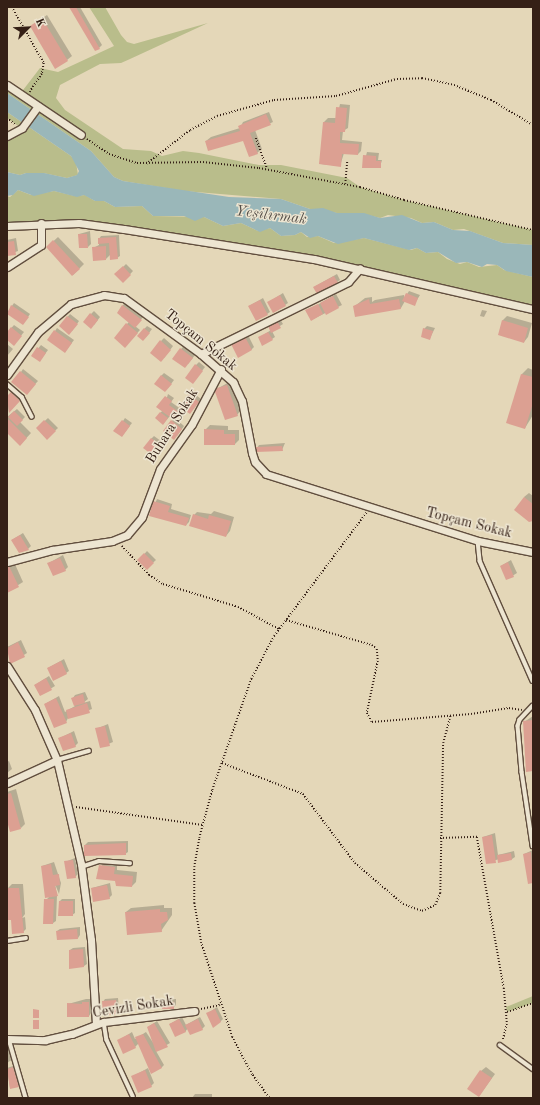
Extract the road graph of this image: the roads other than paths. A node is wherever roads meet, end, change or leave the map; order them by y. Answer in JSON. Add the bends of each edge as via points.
{"nodes":[{"id":1,"x":7,"y":85,"type":"edge"},
{"id":2,"x":36,"y":109,"type":"junction"},
{"id":3,"x":80,"y":134,"type":"road end"},
{"id":4,"x":7,"y":136,"type":"edge"},
{"id":5,"x":42,"y":223,"type":"junction"},
{"id":6,"x":7,"y":226,"type":"edge"},
{"id":7,"x":7,"y":267,"type":"edge"},
{"id":8,"x":360,"y":268,"type":"junction"},
{"id":9,"x":533,"y":309,"type":"edge"},
{"id":10,"x":201,"y":354,"type":"junction"},
{"id":11,"x":221,"y":369,"type":"junction"},
{"id":12,"x":7,"y":375,"type":"edge"},
{"id":13,"x":7,"y":384,"type":"edge"},
{"id":14,"x":32,"y":417,"type":"dead end"},
{"id":15,"x":478,"y":541,"type":"junction"},
{"id":16,"x":533,"y":552,"type":"edge"},
{"id":17,"x":7,"y":562,"type":"edge"},
{"id":18,"x":7,"y":666,"type":"edge"},
{"id":19,"x":533,"y":681,"type":"edge"},
{"id":20,"x":533,"y":706,"type":"edge"},
{"id":21,"x":89,"y":752,"type":"dead end"},
{"id":22,"x":57,"y":760,"type":"junction"},
{"id":23,"x":7,"y":783,"type":"edge"},
{"id":24,"x":533,"y":846,"type":"edge"},
{"id":25,"x":130,"y":863,"type":"dead end"},
{"id":26,"x":81,"y":867,"type":"junction"},
{"id":27,"x":26,"y":938,"type":"dead end"},
{"id":28,"x":7,"y":941,"type":"edge"},
{"id":29,"x":194,"y":1011,"type":"road end"},
{"id":30,"x":104,"y":1022,"type":"junction"},
{"id":31,"x":96,"y":1024,"type":"junction"},
{"id":32,"x":8,"y":1039,"type":"edge"},
{"id":33,"x":500,"y":1045,"type":"road end"},
{"id":34,"x":533,"y":1069,"type":"edge"},
{"id":35,"x":133,"y":1096,"type":"dead end"},
{"id":36,"x":26,"y":1098,"type":"edge"}],
"edges":[{"from":1,"to":2,"type":"street","via":[[26,98]]},
{"from":2,"to":3,"type":"street"},
{"from":2,"to":4,"type":"street","via":[[25,124]]},
{"from":5,"to":6,"type":"street"},
{"from":5,"to":7,"type":"street","via":[[41,245]]},
{"from":5,"to":8,"type":"street","via":[[79,223],[124,228]]},
{"from":8,"to":9,"type":"street"},
{"from":8,"to":10,"type":"street","via":[[348,282]]},
{"from":10,"to":11,"type":"street","name":"Topçam Sokak"},
{"from":10,"to":12,"type":"street","name":"Topçam Sokak","via":[[135,304],[124,298],[104,295],[81,299],[60,312],[38,332]]},
{"from":11,"to":15,"type":"street","name":"Topçam Sokak","via":[[233,382],[240,396],[252,453],[260,470],[370,508]]},
{"from":11,"to":17,"type":"street","name":"Buhara Sokak","via":[[192,424],[160,469],[142,517],[127,535],[117,540],[36,553]]},
{"from":13,"to":14,"type":"lane","via":[[22,397]]},
{"from":15,"to":16,"type":"street","name":"Topçam Sokak"},
{"from":15,"to":19,"type":"lane","via":[[480,561]]},
{"from":18,"to":22,"type":"street","via":[[36,710]]},
{"from":20,"to":24,"type":"lane","via":[[518,726]]},
{"from":21,"to":22,"type":"lane"},
{"from":22,"to":23,"type":"street"},
{"from":22,"to":26,"type":"street"},
{"from":25,"to":26,"type":"lane","via":[[99,861]]},
{"from":26,"to":31,"type":"street","via":[[91,940]]},
{"from":27,"to":28,"type":"lane"},
{"from":29,"to":30,"type":"street","name":"Cevizli Sokak"},
{"from":30,"to":31,"type":"street","name":"Cevizli Sokak"},
{"from":30,"to":35,"type":"lane","via":[[107,1040]]},
{"from":31,"to":32,"type":"street","name":"Cevizli Sokak","via":[[61,1037]]},
{"from":32,"to":36,"type":"lane"},
{"from":33,"to":34,"type":"lane"}]}
